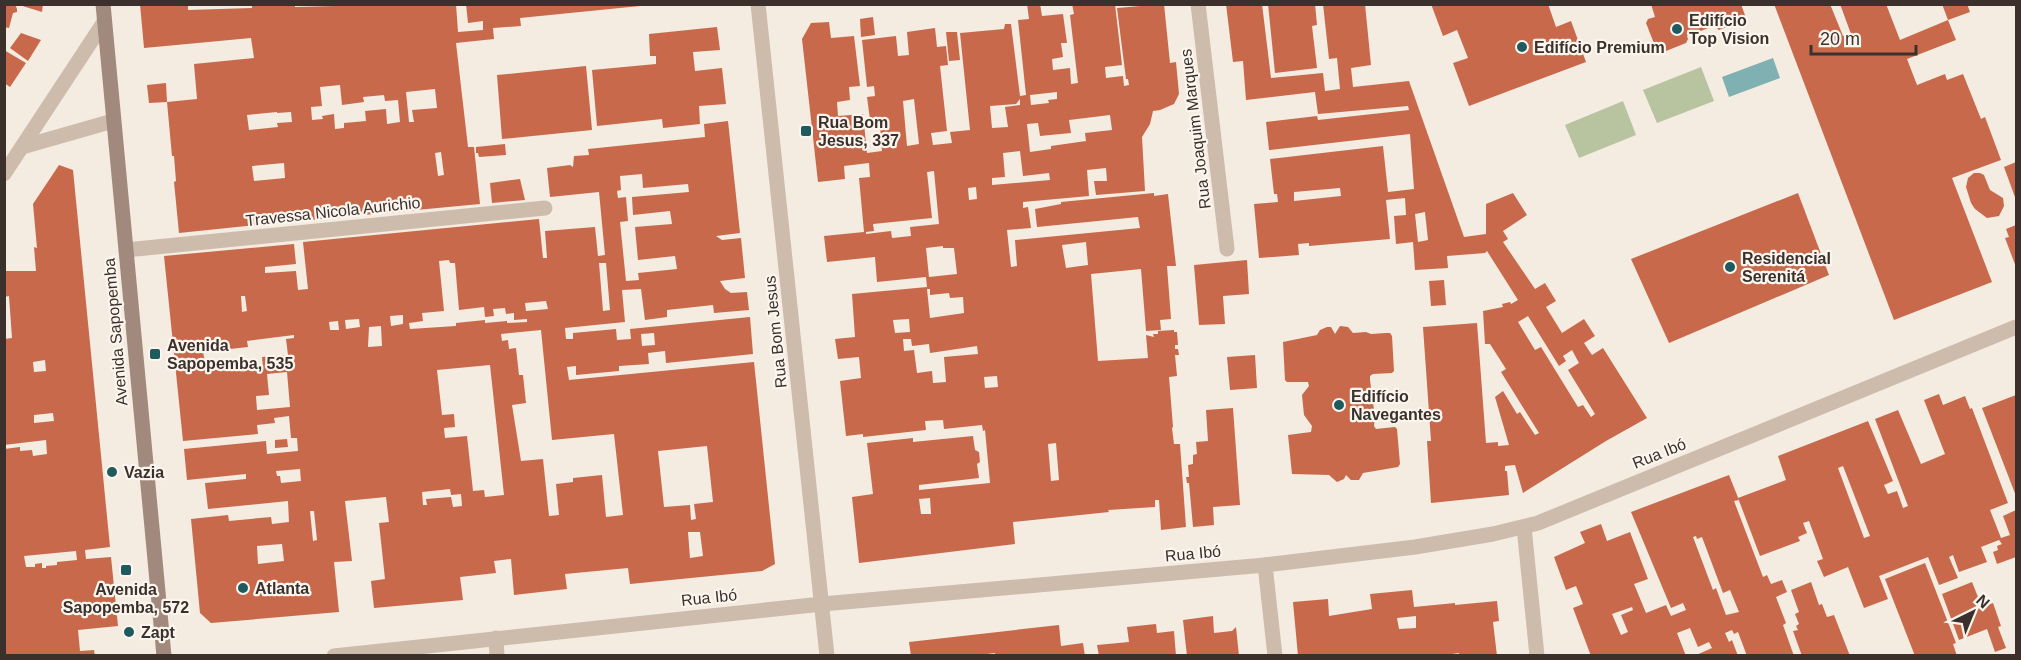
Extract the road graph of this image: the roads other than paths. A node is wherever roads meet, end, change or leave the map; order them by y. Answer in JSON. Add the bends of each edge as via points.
{"nodes":[{"id":1,"x":103,"y":4,"type":"edge"},
{"id":2,"x":758,"y":4,"type":"edge"},
{"id":3,"x":1198,"y":4,"type":"edge"},
{"id":4,"x":104,"y":22,"type":"junction"},
{"id":5,"x":114,"y":122,"type":"junction"},
{"id":6,"x":22,"y":147,"type":"junction"},
{"id":7,"x":4,"y":174,"type":"edge"},
{"id":8,"x":544,"y":208,"type":"dead end"},
{"id":9,"x":1227,"y":249,"type":"dead end"},
{"id":10,"x":126,"y":250,"type":"junction"},
{"id":11,"x":2016,"y":327,"type":"edge"},
{"id":12,"x":1524,"y":527,"type":"junction"},
{"id":13,"x":1265,"y":564,"type":"junction"},
{"id":14,"x":822,"y":604,"type":"junction"},
{"id":15,"x":496,"y":638,"type":"junction"},
{"id":16,"x":164,"y":656,"type":"edge"},
{"id":17,"x":334,"y":656,"type":"edge"},
{"id":18,"x":497,"y":656,"type":"edge"},
{"id":19,"x":827,"y":656,"type":"edge"},
{"id":20,"x":1275,"y":656,"type":"edge"},
{"id":21,"x":1537,"y":656,"type":"edge"}],
"edges":[{"from":1,"to":4,"type":"main road","name":"Avenida Sapopemba"},
{"from":2,"to":14,"type":"street","name":"Rua Bom Jesus"},
{"from":3,"to":9,"type":"street","name":"Rua Joaquim Marques"},
{"from":4,"to":5,"type":"main road","name":"Avenida Sapopemba"},
{"from":4,"to":6,"type":"street"},
{"from":5,"to":6,"type":"street"},
{"from":5,"to":10,"type":"main road","name":"Avenida Sapopemba"},
{"from":6,"to":7,"type":"street"},
{"from":8,"to":10,"type":"street","name":"Travessa Nicola Aurichio"},
{"from":10,"to":16,"type":"main road","name":"Avenida Sapopemba"},
{"from":11,"to":12,"type":"street","name":"Rua Ibó"},
{"from":12,"to":13,"type":"street","name":"Rua Ibó","via":[[1415,547]]},
{"from":12,"to":21,"type":"street"},
{"from":13,"to":14,"type":"street","name":"Rua Ibó"},
{"from":13,"to":20,"type":"street"},
{"from":14,"to":15,"type":"street","name":"Rua Ibó"},
{"from":14,"to":19,"type":"street","name":"Rua Bom Jesus"},
{"from":15,"to":17,"type":"street","name":"Rua Ibó"},
{"from":15,"to":18,"type":"street"}]}
